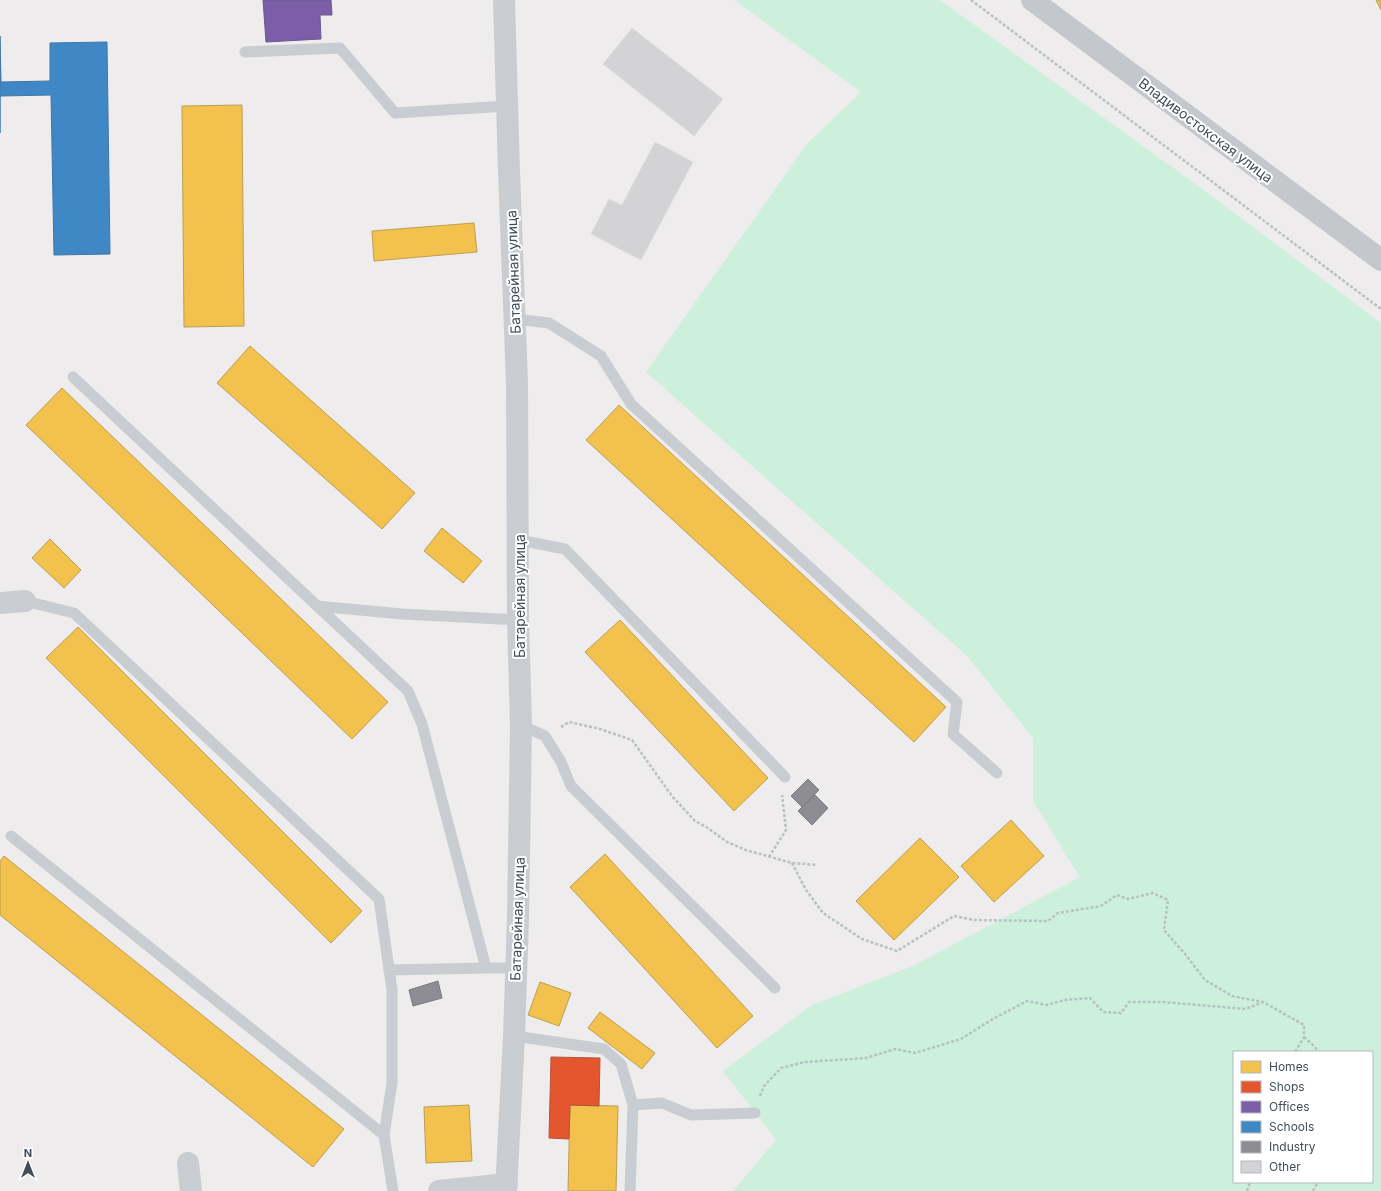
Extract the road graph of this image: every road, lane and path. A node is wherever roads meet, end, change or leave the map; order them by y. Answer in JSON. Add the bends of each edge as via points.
{"nodes":[{"id":1,"x":504,"y":0,"type":"edge"},
{"id":2,"x":971,"y":0,"type":"edge"},
{"id":3,"x":1032,"y":0,"type":"edge"},
{"id":4,"x":245,"y":52,"type":"dead end"},
{"id":5,"x":507,"y":106,"type":"junction"},
{"id":6,"x":1381,"y":260,"type":"edge"},
{"id":7,"x":1381,"y":309,"type":"edge"},
{"id":8,"x":515,"y":319,"type":"junction"},
{"id":9,"x":73,"y":377,"type":"dead end"},
{"id":10,"x":519,"y":540,"type":"junction"},
{"id":11,"x":25,"y":601,"type":"joint"},
{"id":12,"x":0,"y":603,"type":"edge"},
{"id":13,"x":317,"y":606,"type":"junction"},
{"id":14,"x":518,"y":620,"type":"junction"},
{"id":15,"x":521,"y":725,"type":"junction"},
{"id":16,"x":545,"y":736,"type":"junction"},
{"id":17,"x":997,"y":773,"type":"dead end"},
{"id":18,"x":785,"y":777,"type":"joint"},
{"id":19,"x":11,"y":836,"type":"dead end"},
{"id":20,"x":769,"y":857,"type":"junction"},
{"id":21,"x":792,"y":864,"type":"junction"},
{"id":22,"x":817,"y":865,"type":"dead end"},
{"id":23,"x":486,"y":968,"type":"junction"},
{"id":24,"x":515,"y":968,"type":"junction"},
{"id":25,"x":389,"y":970,"type":"junction"},
{"id":26,"x":775,"y":988,"type":"dead end"},
{"id":27,"x":1263,"y":1002,"type":"junction"},
{"id":28,"x":514,"y":1036,"type":"junction"},
{"id":29,"x":1304,"y":1037,"type":"junction"},
{"id":30,"x":1296,"y":1051,"type":"edge"},
{"id":31,"x":1318,"y":1051,"type":"edge"},
{"id":32,"x":633,"y":1105,"type":"junction"},
{"id":33,"x":756,"y":1113,"type":"joint"},
{"id":34,"x":384,"y":1135,"type":"junction"},
{"id":35,"x":188,"y":1163,"type":"dead end"},
{"id":36,"x":507,"y":1187,"type":"edge"},
{"id":37,"x":191,"y":1191,"type":"edge"},
{"id":38,"x":393,"y":1191,"type":"edge"},
{"id":39,"x":439,"y":1191,"type":"edge"},
{"id":40,"x":630,"y":1191,"type":"edge"}],
"edges":[{"from":1,"to":5,"type":"street","name":"Батарейная улица"},
{"from":2,"to":7,"type":"path"},
{"from":3,"to":6,"type":"main road","name":"Владивостокская улица"},
{"from":4,"to":5,"type":"lane","via":[[340,48],[395,113]]},
{"from":5,"to":8,"type":"street","name":"Батарейная улица"},
{"from":8,"to":10,"type":"street","name":"Батарейная улица"},
{"from":8,"to":17,"type":"lane","via":[[549,322],[601,356],[631,404],[957,702],[953,734]]},
{"from":9,"to":13,"type":"lane"},
{"from":10,"to":14,"type":"street","name":"Батарейная улица"},
{"from":10,"to":18,"type":"lane","via":[[564,549]]},
{"from":11,"to":12,"type":"street"},
{"from":11,"to":25,"type":"lane","via":[[74,613],[379,899]]},
{"from":13,"to":14,"type":"lane","via":[[402,614]]},
{"from":13,"to":23,"type":"lane","via":[[408,691],[422,724]]},
{"from":14,"to":15,"type":"street","name":"Батарейная улица"},
{"from":15,"to":16,"type":"lane"},
{"from":15,"to":24,"type":"street","name":"Батарейная улица"},
{"from":16,"to":20,"type":"path","via":[[569,722],[632,740],[672,796],[695,821],[727,842]]},
{"from":16,"to":26,"type":"lane","via":[[562,762],[571,786]]},
{"from":18,"to":20,"type":"path","via":[[782,798],[786,830]]},
{"from":19,"to":34,"type":"lane"},
{"from":20,"to":21,"type":"path"},
{"from":21,"to":22,"type":"path"},
{"from":21,"to":27,"type":"path","via":[[822,912],[862,939],[897,951],[954,916],[974,920],[1048,921],[1058,913],[1101,906],[1117,895],[1128,899],[1153,894],[1168,900],[1164,930],[1205,980],[1232,996]]},
{"from":23,"to":24,"type":"lane"},
{"from":23,"to":25,"type":"lane"},
{"from":24,"to":28,"type":"street","name":"Батарейная улица"},
{"from":25,"to":34,"type":"lane","via":[[392,990],[392,1082]]},
{"from":27,"to":29,"type":"path","via":[[1304,1025]]},
{"from":27,"to":33,"type":"path","via":[[1246,1009],[1163,1002],[1129,1002],[1121,1013],[1103,1012],[1090,998],[1064,1000],[1047,1005],[1027,1001],[961,1039],[914,1052],[895,1049],[866,1058],[805,1062],[781,1068],[764,1086]]},
{"from":28,"to":32,"type":"lane","via":[[604,1049],[621,1064]]},
{"from":28,"to":36,"type":"street","name":"Батарейная улица"},
{"from":29,"to":30,"type":"path"},
{"from":29,"to":31,"type":"path"},
{"from":32,"to":33,"type":"lane","via":[[662,1103],[691,1115]]},
{"from":32,"to":40,"type":"lane"},
{"from":34,"to":38,"type":"lane"},
{"from":35,"to":37,"type":"street"},
{"from":36,"to":39,"type":"street"}]}
